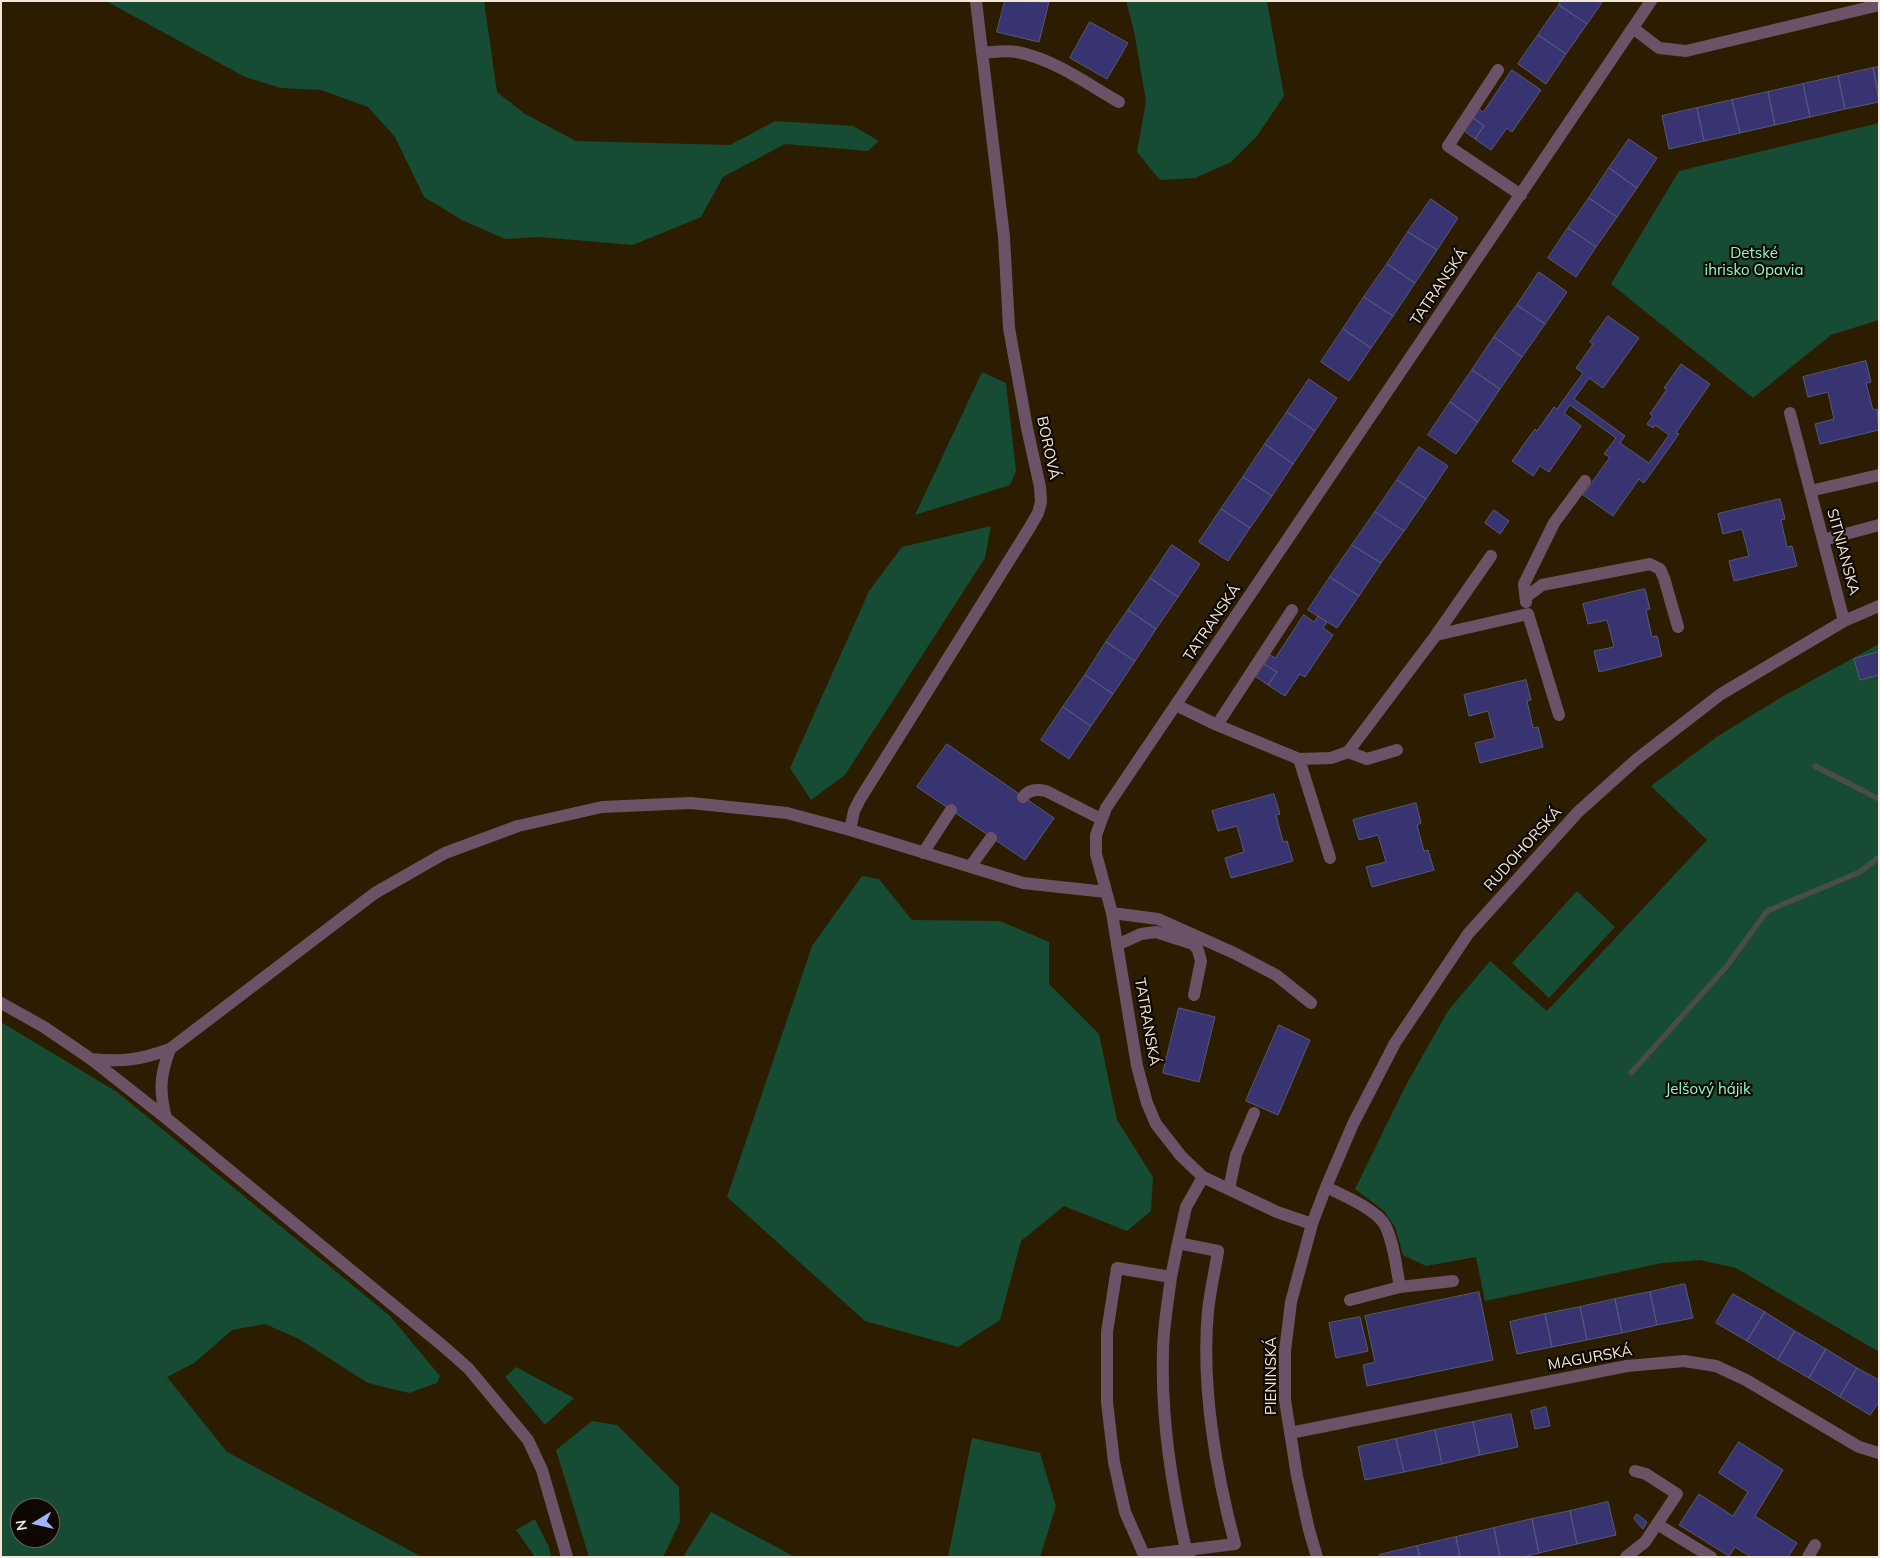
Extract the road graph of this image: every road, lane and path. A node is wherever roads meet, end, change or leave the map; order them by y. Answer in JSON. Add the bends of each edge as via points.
{"nodes":[{"id":1,"x":976,"y":1,"type":"edge"},
{"id":2,"x":1651,"y":1,"type":"edge"},
{"id":3,"x":1879,"y":5,"type":"edge"},
{"id":4,"x":1633,"y":28,"type":"junction"},
{"id":5,"x":982,"y":53,"type":"junction"},
{"id":6,"x":1498,"y":70,"type":"dead end"},
{"id":7,"x":1119,"y":102,"type":"dead end"},
{"id":8,"x":1521,"y":195,"type":"junction"},
{"id":9,"x":1790,"y":413,"type":"dead end"},
{"id":10,"x":1879,"y":475,"type":"edge"},
{"id":11,"x":1585,"y":481,"type":"dead end"},
{"id":12,"x":1810,"y":491,"type":"junction"},
{"id":13,"x":1879,"y":525,"type":"edge"},
{"id":14,"x":1823,"y":540,"type":"junction"},
{"id":15,"x":1491,"y":556,"type":"dead end"},
{"id":16,"x":1526,"y":597,"type":"junction"},
{"id":17,"x":1879,"y":606,"type":"edge"},
{"id":18,"x":1292,"y":610,"type":"dead end"},
{"id":19,"x":1528,"y":614,"type":"junction"},
{"id":20,"x":1844,"y":621,"type":"junction"},
{"id":21,"x":1678,"y":628,"type":"dead end"},
{"id":22,"x":1436,"y":635,"type":"junction"},
{"id":23,"x":1176,"y":705,"type":"junction"},
{"id":24,"x":1559,"y":715,"type":"dead end"},
{"id":25,"x":1217,"y":725,"type":"junction"},
{"id":26,"x":1397,"y":750,"type":"dead end"},
{"id":27,"x":1348,"y":752,"type":"junction"},
{"id":28,"x":1299,"y":759,"type":"junction"},
{"id":29,"x":1023,"y":796,"type":"dead end"},
{"id":30,"x":951,"y":810,"type":"dead end"},
{"id":31,"x":1101,"y":819,"type":"junction"},
{"id":32,"x":850,"y":830,"type":"junction"},
{"id":33,"x":991,"y":838,"type":"dead end"},
{"id":34,"x":923,"y":852,"type":"junction"},
{"id":35,"x":1330,"y":858,"type":"dead end"},
{"id":36,"x":970,"y":867,"type":"junction"},
{"id":37,"x":1106,"y":892,"type":"junction"},
{"id":38,"x":1112,"y":913,"type":"junction"},
{"id":39,"x":1117,"y":945,"type":"junction"},
{"id":40,"x":1194,"y":995,"type":"dead end"},
{"id":41,"x":1,"y":1003,"type":"edge"},
{"id":42,"x":1310,"y":1003,"type":"dead end"},
{"id":43,"x":170,"y":1049,"type":"junction"},
{"id":44,"x":91,"y":1059,"type":"junction"},
{"id":45,"x":1254,"y":1113,"type":"dead end"},
{"id":46,"x":166,"y":1118,"type":"junction"},
{"id":47,"x":1203,"y":1177,"type":"junction"},
{"id":48,"x":1326,"y":1187,"type":"junction"},
{"id":49,"x":1229,"y":1189,"type":"junction"},
{"id":50,"x":1312,"y":1224,"type":"junction"},
{"id":51,"x":1178,"y":1243,"type":"junction"},
{"id":52,"x":1171,"y":1277,"type":"junction"},
{"id":53,"x":1453,"y":1281,"type":"dead end"},
{"id":54,"x":1400,"y":1287,"type":"junction"},
{"id":55,"x":1350,"y":1300,"type":"dead end"},
{"id":56,"x":1290,"y":1433,"type":"junction"},
{"id":57,"x":1879,"y":1453,"type":"edge"},
{"id":58,"x":1635,"y":1471,"type":"dead end"},
{"id":59,"x":1657,"y":1524,"type":"junction"},
{"id":60,"x":1815,"y":1545,"type":"dead end"},
{"id":61,"x":1188,"y":1554,"type":"edge"},
{"id":62,"x":567,"y":1557,"type":"edge"},
{"id":63,"x":1318,"y":1557,"type":"edge"},
{"id":64,"x":1626,"y":1557,"type":"edge"},
{"id":65,"x":1711,"y":1557,"type":"edge"},
{"id":66,"x":1808,"y":1557,"type":"edge"}],
"edges":[{"from":1,"to":5,"type":"street","name":"BOROVÁ"},
{"from":2,"to":4,"type":"street","name":"TATRANSKÁ"},
{"from":3,"to":4,"type":"street","via":[[1686,51],[1659,48]]},
{"from":4,"to":8,"type":"street","name":"TATRANSKÁ"},
{"from":5,"to":7,"type":"street","via":[[1005,51],[1032,56]]},
{"from":5,"to":32,"type":"street","name":"BOROVÁ","via":[[1004,237],[1009,328],[1041,502],[1030,527],[860,799]]},
{"from":6,"to":8,"type":"street","via":[[1448,146]]},
{"from":8,"to":23,"type":"street","name":"TATRANSKÁ"},
{"from":9,"to":12,"type":"street","name":"SITNIANSKA"},
{"from":10,"to":12,"type":"street","name":"SITNIANSKA"},
{"from":11,"to":16,"type":"street","via":[[1554,523],[1524,584]]},
{"from":12,"to":14,"type":"street","name":"SITNIANSKA"},
{"from":13,"to":14,"type":"street"},
{"from":14,"to":20,"type":"street","name":"SITNIANSKA"},
{"from":15,"to":22,"type":"street"},
{"from":16,"to":19,"type":"street"},
{"from":16,"to":21,"type":"street","via":[[1542,586],[1650,564],[1660,569],[1664,578]]},
{"from":17,"to":20,"type":"street","name":"RUDOHORSKÁ"},
{"from":18,"to":25,"type":"street"},
{"from":19,"to":22,"type":"street"},
{"from":19,"to":24,"type":"street"},
{"from":20,"to":48,"type":"street","name":"RUDOHORSKÁ","via":[[1721,694],[1637,759],[1572,818],[1468,934],[1395,1042],[1353,1124]]},
{"from":22,"to":27,"type":"street"},
{"from":23,"to":25,"type":"street"},
{"from":23,"to":31,"type":"street","name":"TATRANSKÁ"},
{"from":25,"to":28,"type":"street"},
{"from":26,"to":27,"type":"street","via":[[1367,759]]},
{"from":27,"to":28,"type":"street","via":[[1331,758]]},
{"from":28,"to":35,"type":"street"},
{"from":29,"to":31,"type":"street","via":[[1032,790],[1046,791]]},
{"from":30,"to":34,"type":"street"},
{"from":31,"to":37,"type":"street","name":"TATRANSKÁ","via":[[1096,835],[1096,854]]},
{"from":32,"to":34,"type":"street"},
{"from":32,"to":43,"type":"street","via":[[787,813],[691,803],[602,807],[518,826],[445,853],[375,893]]},
{"from":33,"to":36,"type":"street"},
{"from":34,"to":36,"type":"street"},
{"from":36,"to":37,"type":"street","via":[[1024,883]]},
{"from":37,"to":38,"type":"street","name":"TATRANSKÁ"},
{"from":38,"to":39,"type":"street","name":"TATRANSKÁ"},
{"from":38,"to":42,"type":"street","via":[[1158,919],[1234,953],[1276,975]]},
{"from":39,"to":40,"type":"street","via":[[1141,934],[1156,932],[1193,944],[1201,961]]},
{"from":39,"to":47,"type":"street","name":"TATRANSKÁ","via":[[1137,1066],[1147,1103],[1156,1124],[1181,1156]]},
{"from":41,"to":44,"type":"street"},
{"from":43,"to":44,"type":"street","via":[[132,1060]]},
{"from":43,"to":46,"type":"street","via":[[161,1082]]},
{"from":44,"to":46,"type":"street"},
{"from":45,"to":49,"type":"street","via":[[1236,1155]]},
{"from":46,"to":62,"type":"street","via":[[468,1368],[528,1440],[542,1470]]},
{"from":47,"to":49,"type":"street","name":"TATRANSKÁ"},
{"from":47,"to":51,"type":"street","via":[[1186,1207]]},
{"from":48,"to":50,"type":"street","name":"RUDOHORSKÁ"},
{"from":48,"to":54,"type":"street","via":[[1370,1211],[1384,1224]]},
{"from":49,"to":50,"type":"street","name":"TATRANSKÁ","via":[[1277,1212]]},
{"from":50,"to":56,"type":"street","name":"PIENINSKÁ","via":[[1291,1302],[1285,1351],[1285,1400]]},
{"from":51,"to":52,"type":"street"},
{"from":51,"to":61,"type":"street","via":[[1218,1251],[1208,1311],[1207,1366],[1223,1499],[1235,1544]]},
{"from":52,"to":61,"type":"street","via":[[1163,1352],[1166,1436],[1174,1494]]},
{"from":52,"to":61,"type":"street","via":[[1117,1268],[1107,1332],[1107,1402],[1124,1512],[1144,1555]]},
{"from":53,"to":54,"type":"street"},
{"from":54,"to":55,"type":"street"},
{"from":56,"to":57,"type":"street","name":"MAGURSKÁ","via":[[1627,1366],[1684,1361],[1716,1366],[1746,1380],[1859,1447]]},
{"from":56,"to":63,"type":"street","name":"PIENINSKÁ","via":[[1309,1530]]},
{"from":58,"to":59,"type":"street","via":[[1646,1474],[1677,1494]]},
{"from":59,"to":64,"type":"street","via":[[1645,1542]]},
{"from":59,"to":65,"type":"street"},
{"from":60,"to":66,"type":"street"}]}
